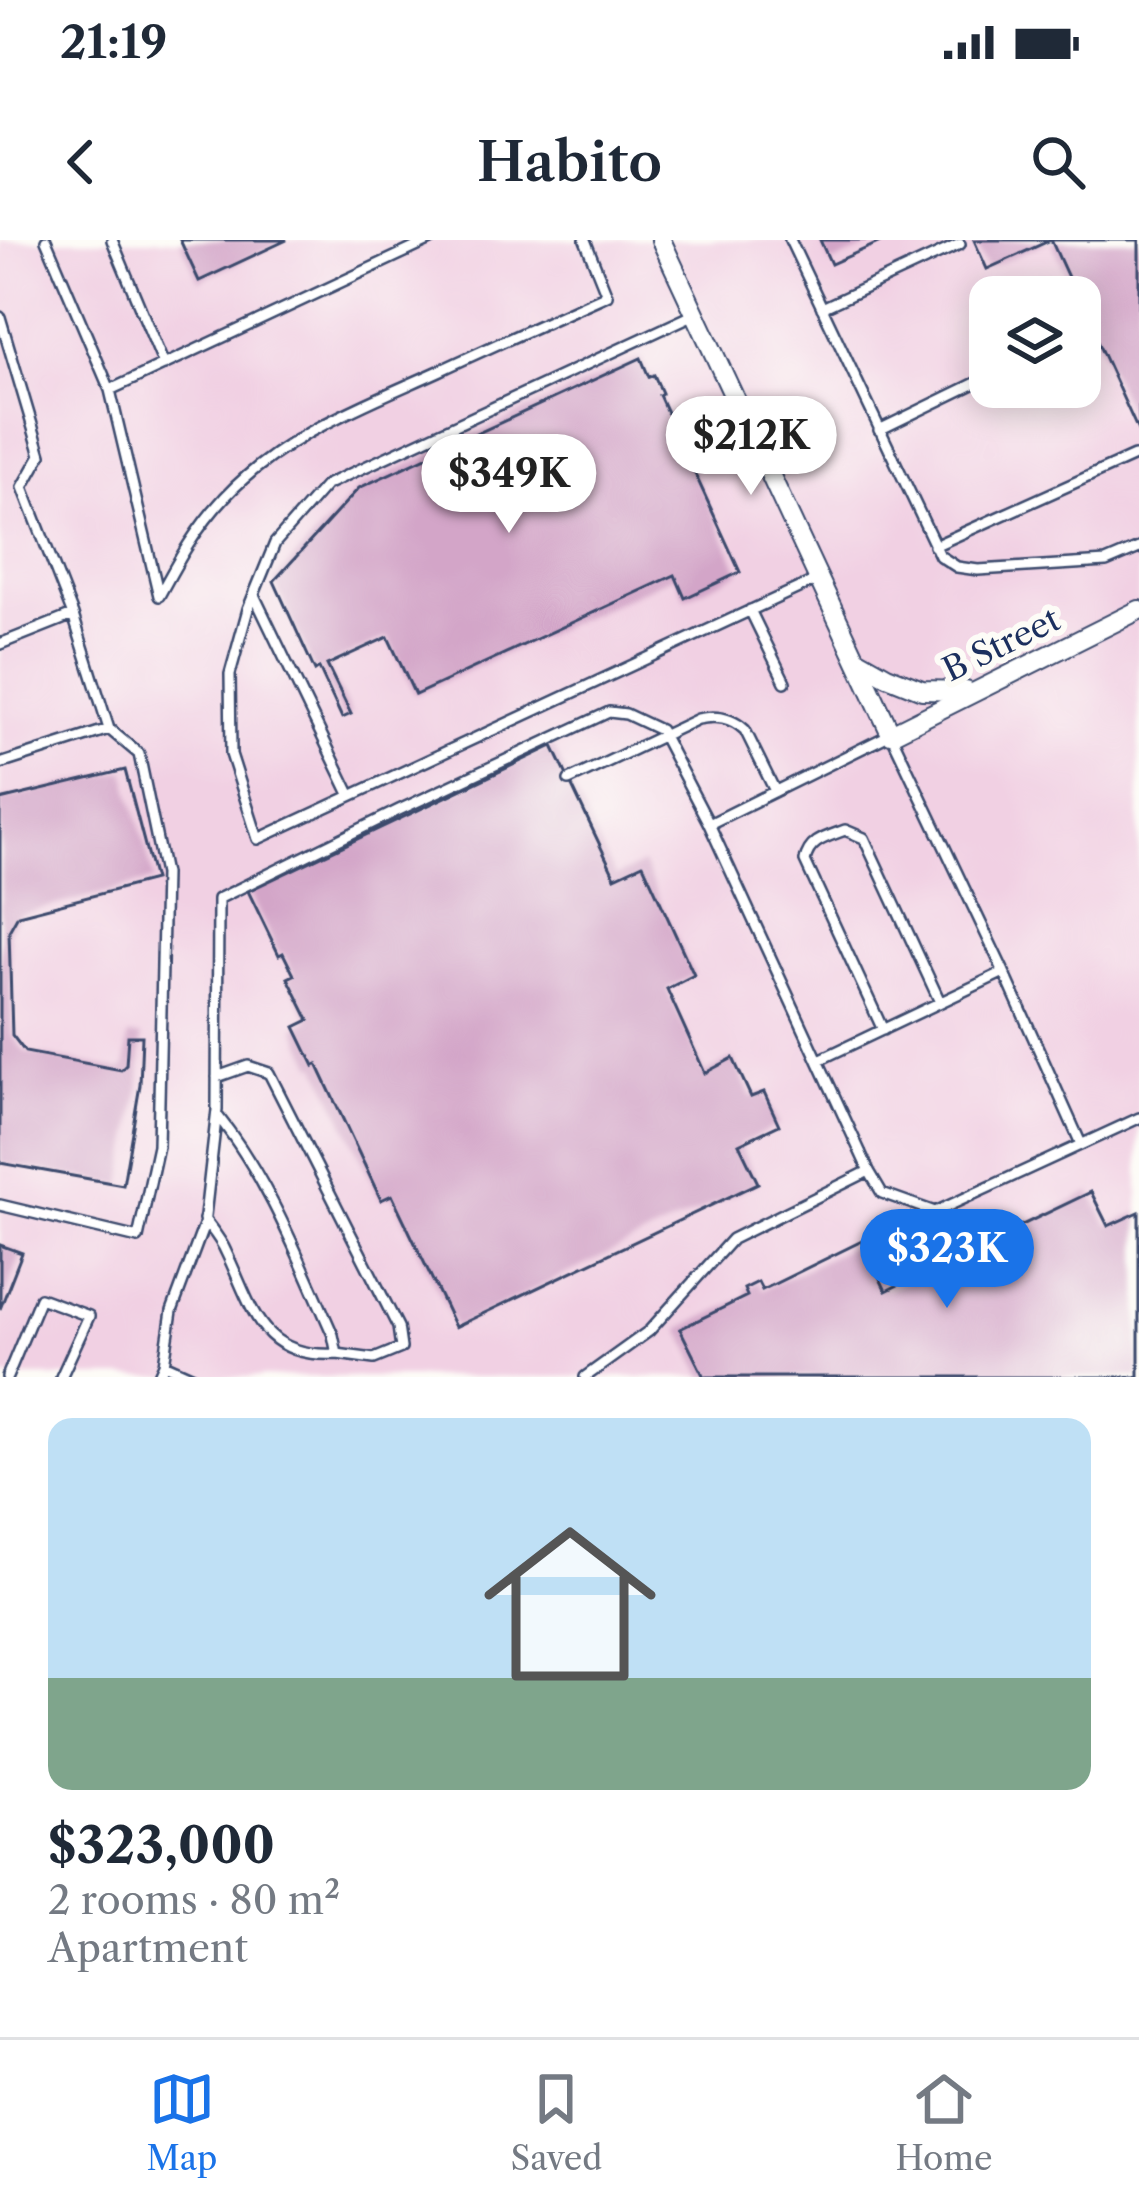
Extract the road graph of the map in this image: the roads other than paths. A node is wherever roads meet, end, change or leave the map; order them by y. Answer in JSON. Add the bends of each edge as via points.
{"nodes":[{"id":1,"x":46,"y":240,"type":"edge"},
{"id":2,"x":112,"y":240,"type":"edge"},
{"id":3,"x":430,"y":240,"type":"edge"},
{"id":4,"x":585,"y":240,"type":"edge"},
{"id":5,"x":661,"y":240,"type":"edge"},
{"id":6,"x":790,"y":240,"type":"edge"},
{"id":7,"x":960,"y":244,"type":"dead end"},
{"id":8,"x":822,"y":308,"type":"junction"},
{"id":9,"x":695,"y":314,"type":"junction"},
{"id":10,"x":0,"y":317,"type":"edge"},
{"id":11,"x":164,"y":365,"type":"junction"},
{"id":12,"x":969,"y":386,"type":"edge"},
{"id":13,"x":110,"y":390,"type":"junction"},
{"id":14,"x":879,"y":430,"type":"junction"},
{"id":15,"x":1134,"y":456,"type":"dead end"},
{"id":16,"x":934,"y":546,"type":"junction"},
{"id":17,"x":1139,"y":548,"type":"edge"},
{"id":18,"x":818,"y":579,"type":"junction"},
{"id":19,"x":254,"y":595,"type":"junction"},
{"id":20,"x":750,"y":610,"type":"junction"},
{"id":21,"x":1139,"y":610,"type":"edge"},
{"id":22,"x":73,"y":615,"type":"junction"},
{"id":23,"x":0,"y":644,"type":"edge"},
{"id":24,"x":856,"y":658,"type":"junction"},
{"id":25,"x":784,"y":682,"type":"dead end"},
{"id":26,"x":971,"y":692,"type":"junction"},
{"id":27,"x":109,"y":729,"type":"junction"},
{"id":28,"x":664,"y":734,"type":"junction"},
{"id":29,"x":891,"y":734,"type":"junction"},
{"id":30,"x":0,"y":764,"type":"edge"},
{"id":31,"x":569,"y":780,"type":"dead end"},
{"id":32,"x":775,"y":791,"type":"junction"},
{"id":33,"x":350,"y":794,"type":"junction"},
{"id":34,"x":709,"y":824,"type":"junction"},
{"id":35,"x":1004,"y":972,"type":"junction"},
{"id":36,"x":940,"y":1002,"type":"junction"},
{"id":37,"x":883,"y":1030,"type":"junction"},
{"id":38,"x":819,"y":1060,"type":"junction"},
{"id":39,"x":217,"y":1077,"type":"junction"},
{"id":40,"x":216,"y":1114,"type":"junction"},
{"id":41,"x":1139,"y":1118,"type":"edge"},
{"id":42,"x":1081,"y":1144,"type":"junction"},
{"id":43,"x":869,"y":1172,"type":"junction"},
{"id":44,"x":0,"y":1205,"type":"edge"},
{"id":45,"x":204,"y":1219,"type":"junction"},
{"id":46,"x":337,"y":1354,"type":"junction"},
{"id":47,"x":164,"y":1364,"type":"junction"},
{"id":48,"x":7,"y":1377,"type":"edge"},
{"id":49,"x":61,"y":1377,"type":"edge"},
{"id":50,"x":158,"y":1377,"type":"edge"},
{"id":51,"x":193,"y":1377,"type":"edge"},
{"id":52,"x":585,"y":1377,"type":"edge"}],
"edges":[{"from":1,"to":13,"type":"lane"},
{"from":2,"to":11,"type":"lane"},
{"from":3,"to":11,"type":"lane"},
{"from":4,"to":13,"type":"lane","via":[[607,295],[373,400],[278,452],[191,537],[159,596]]},
{"from":5,"to":9,"type":"street"},
{"from":6,"to":8,"type":"lane"},
{"from":7,"to":8,"type":"lane"},
{"from":8,"to":14,"type":"lane"},
{"from":9,"to":18,"type":"street"},
{"from":9,"to":19,"type":"lane","via":[[326,485],[275,543]]},
{"from":10,"to":22,"type":"lane","via":[[41,455],[23,487]]},
{"from":11,"to":13,"type":"lane"},
{"from":12,"to":14,"type":"lane"},
{"from":14,"to":16,"type":"lane"},
{"from":15,"to":16,"type":"lane"},
{"from":16,"to":17,"type":"lane","via":[[948,562],[978,570],[1106,562]]},
{"from":18,"to":20,"type":"lane"},
{"from":18,"to":24,"type":"street"},
{"from":19,"to":33,"type":"lane"},
{"from":19,"to":33,"type":"lane","via":[[230,674],[230,714],[231,754],[258,838]]},
{"from":20,"to":25,"type":"lane"},
{"from":20,"to":33,"type":"lane"},
{"from":21,"to":26,"type":"street","name":"B Street"},
{"from":22,"to":23,"type":"lane"},
{"from":22,"to":27,"type":"lane"},
{"from":24,"to":26,"type":"street","via":[[922,690]]},
{"from":24,"to":29,"type":"street"},
{"from":26,"to":29,"type":"street","name":"B Street"},
{"from":27,"to":30,"type":"lane"},
{"from":27,"to":44,"type":"lane","via":[[139,754],[164,874],[158,1146],[138,1238]]},
{"from":28,"to":31,"type":"lane"},
{"from":28,"to":32,"type":"lane","via":[[709,717],[738,723]]},
{"from":28,"to":34,"type":"lane"},
{"from":28,"to":39,"type":"lane","via":[[626,714],[603,714],[218,899]]},
{"from":29,"to":32,"type":"lane"},
{"from":29,"to":35,"type":"lane"},
{"from":32,"to":34,"type":"lane"},
{"from":34,"to":38,"type":"lane"},
{"from":35,"to":36,"type":"lane"},
{"from":35,"to":42,"type":"lane"},
{"from":36,"to":37,"type":"lane"},
{"from":36,"to":37,"type":"lane","via":[[864,838],[845,830],[813,843],[805,861]]},
{"from":37,"to":38,"type":"lane"},
{"from":38,"to":43,"type":"lane"},
{"from":39,"to":40,"type":"lane"},
{"from":39,"to":46,"type":"lane","via":[[248,1066],[269,1073],[398,1327],[401,1348],[374,1359]]},
{"from":40,"to":45,"type":"lane"},
{"from":40,"to":46,"type":"lane","via":[[277,1209]]},
{"from":41,"to":42,"type":"lane"},
{"from":42,"to":43,"type":"lane","via":[[935,1212],[883,1193]]},
{"from":43,"to":52,"type":"lane","via":[[732,1239],[650,1331]]},
{"from":45,"to":46,"type":"lane","via":[[254,1318],[281,1344]]},
{"from":45,"to":47,"type":"lane","via":[[172,1311]]},
{"from":47,"to":50,"type":"lane"},
{"from":47,"to":51,"type":"lane"},
{"from":48,"to":49,"type":"lane","via":[[40,1298],[89,1316]]}]}
